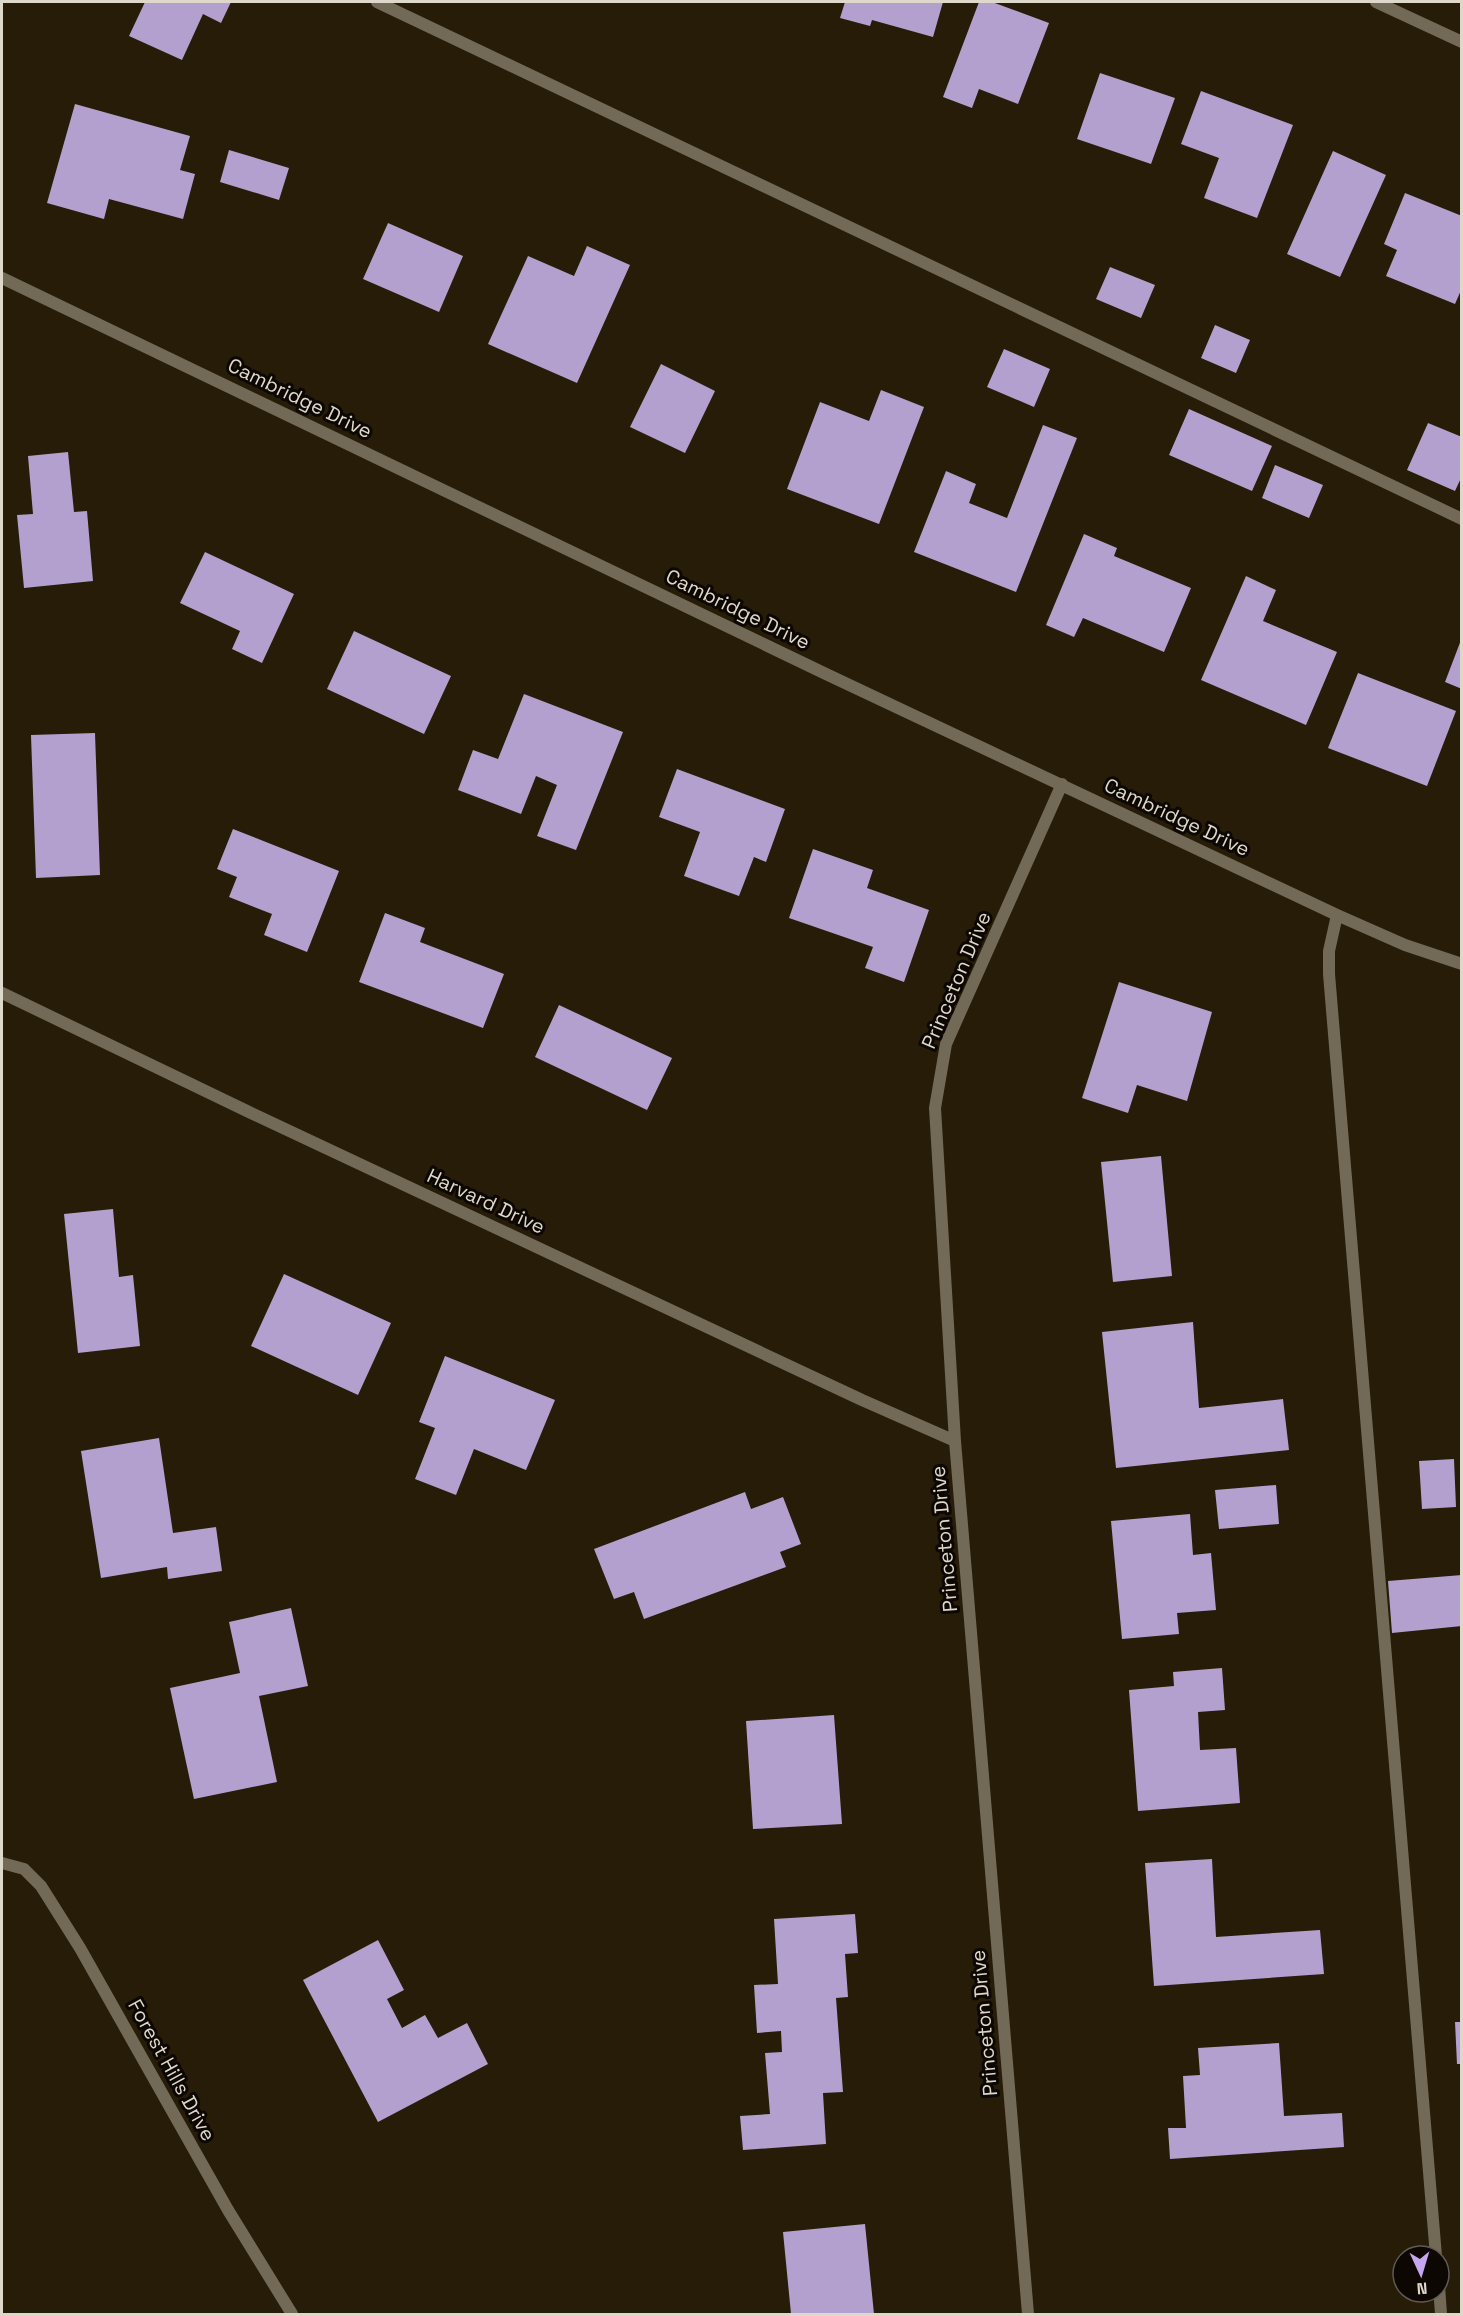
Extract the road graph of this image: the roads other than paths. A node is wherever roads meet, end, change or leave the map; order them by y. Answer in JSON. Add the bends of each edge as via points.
{"nodes":[{"id":1,"x":377,"y":2,"type":"edge"},
{"id":2,"x":1376,"y":2,"type":"edge"},
{"id":3,"x":1461,"y":42,"type":"edge"},
{"id":4,"x":2,"y":278,"type":"edge"},
{"id":5,"x":1461,"y":519,"type":"edge"},
{"id":6,"x":1062,"y":784,"type":"junction"},
{"id":7,"x":1337,"y":915,"type":"junction"},
{"id":8,"x":1461,"y":964,"type":"edge"},
{"id":9,"x":2,"y":993,"type":"edge"},
{"id":10,"x":955,"y":1441,"type":"junction"},
{"id":11,"x":2,"y":1863,"type":"edge"},
{"id":12,"x":1436,"y":2244,"type":"edge"},
{"id":13,"x":292,"y":2314,"type":"edge"},
{"id":14,"x":1028,"y":2314,"type":"edge"}],
"edges":[{"from":1,"to":5,"type":"street"},
{"from":2,"to":3,"type":"street"},
{"from":4,"to":6,"type":"street","name":"Cambridge Drive"},
{"from":6,"to":7,"type":"street","name":"Cambridge Drive"},
{"from":6,"to":10,"type":"street","name":"Princeton Drive","via":[[1019,885],[977,968],[946,1044],[940,1070],[935,1108]]},
{"from":7,"to":8,"type":"street","name":"Cambridge Drive"},
{"from":7,"to":12,"type":"street","via":[[1329,951],[1329,975]]},
{"from":9,"to":10,"type":"street","name":"Harvard Drive"},
{"from":10,"to":14,"type":"street","name":"Princeton Drive"},
{"from":11,"to":13,"type":"street","name":"Forest Hills Drive","via":[[24,1869],[58,1913]]}]}
